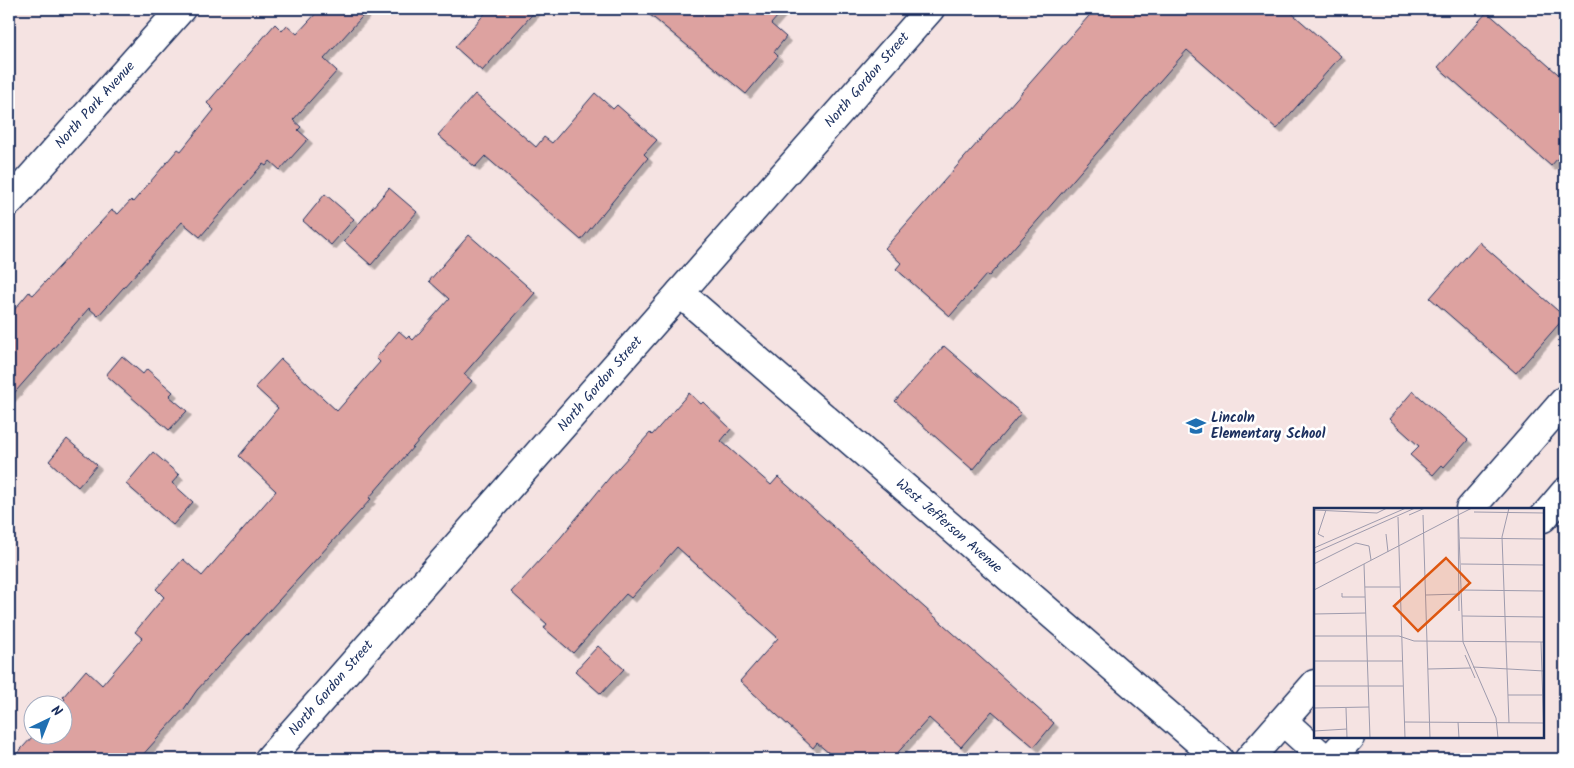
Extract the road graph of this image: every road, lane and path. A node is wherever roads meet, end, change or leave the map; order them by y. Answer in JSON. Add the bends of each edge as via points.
{"nodes":[{"id":1,"x":180,"y":9,"type":"edge"},
{"id":2,"x":930,"y":9,"type":"edge"},
{"id":3,"x":9,"y":202,"type":"edge"},
{"id":4,"x":680,"y":293,"type":"junction"},
{"id":5,"x":1565,"y":400,"type":"edge"},
{"id":6,"x":1565,"y":492,"type":"edge"},
{"id":7,"x":1471,"y":508,"type":"edge"},
{"id":8,"x":1544,"y":517,"type":"edge"},
{"id":9,"x":1314,"y":685,"type":"edge"},
{"id":10,"x":1283,"y":721,"type":"junction"},
{"id":11,"x":1349,"y":738,"type":"edge"},
{"id":12,"x":268,"y":759,"type":"edge"},
{"id":13,"x":1219,"y":759,"type":"edge"},
{"id":14,"x":1249,"y":759,"type":"edge"},
{"id":15,"x":1325,"y":759,"type":"edge"},
{"id":16,"x":1330,"y":759,"type":"edge"}],
"edges":[{"from":1,"to":3,"type":"street","name":"North Park Avenue"},
{"from":2,"to":4,"type":"street","name":"North Gordon Street"},
{"from":4,"to":12,"type":"street","name":"North Gordon Street"},
{"from":4,"to":13,"type":"street","name":"West Jefferson Avenue"},
{"from":5,"to":7,"type":"street"},
{"from":6,"to":8,"type":"street"},
{"from":9,"to":10,"type":"street"},
{"from":10,"to":14,"type":"street"},
{"from":10,"to":15,"type":"street"},
{"from":11,"to":16,"type":"street"}]}
